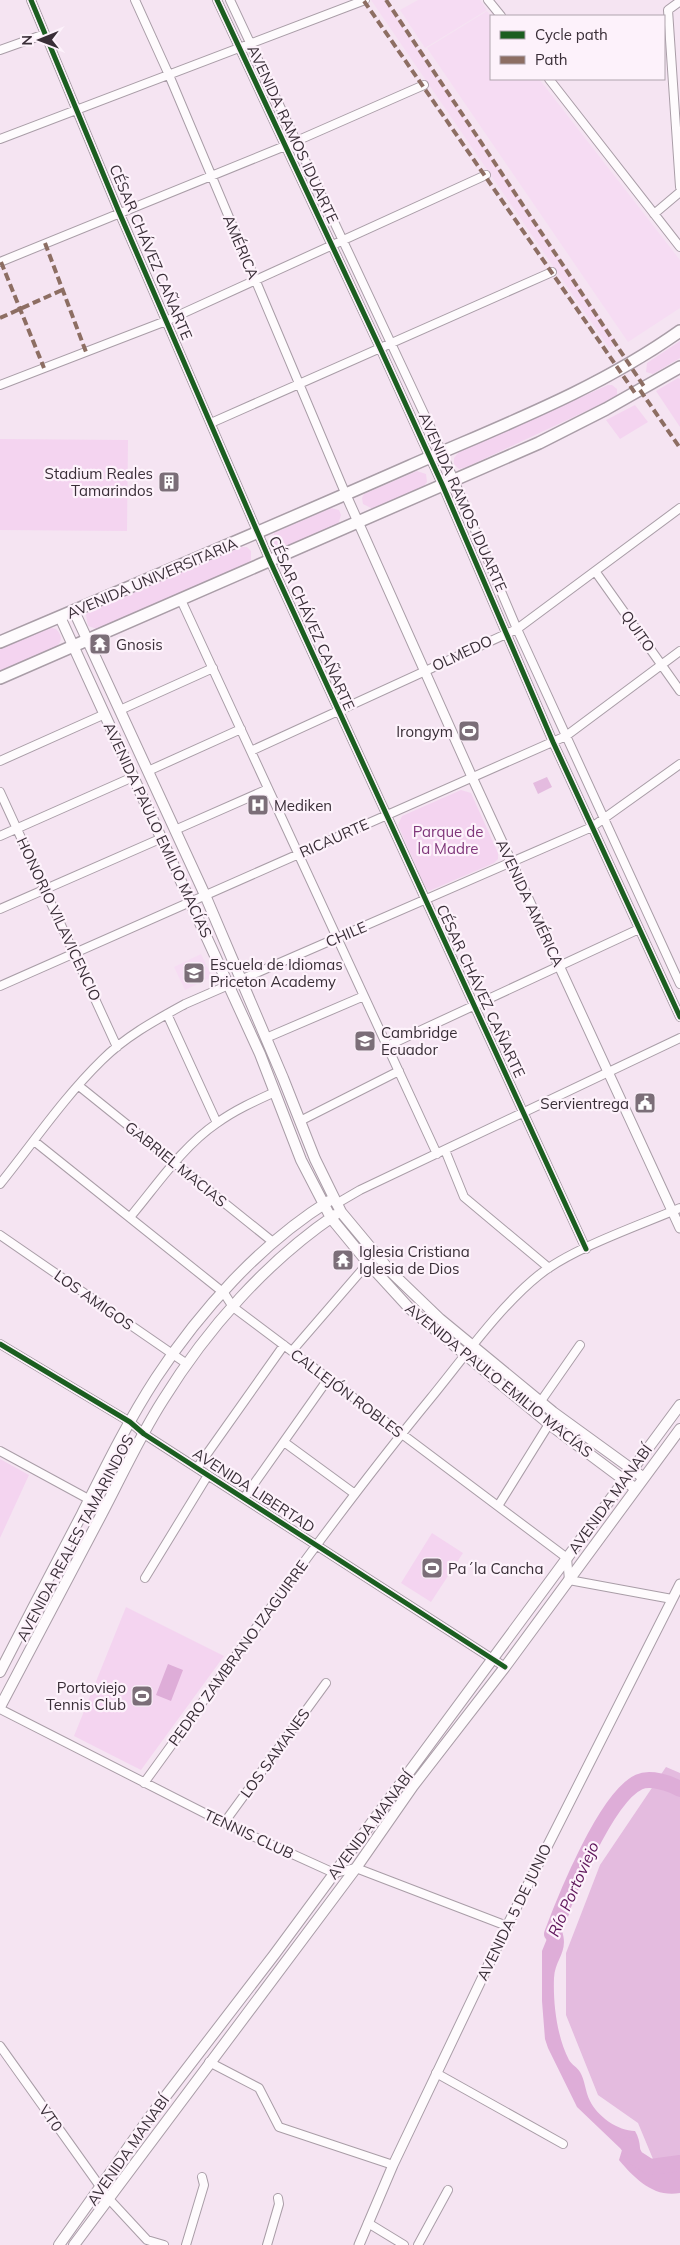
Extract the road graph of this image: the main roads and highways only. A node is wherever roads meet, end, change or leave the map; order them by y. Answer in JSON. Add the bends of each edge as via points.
{"nodes":[{"id":1,"x":680,"y":330,"type":"edge"},
{"id":2,"x":680,"y":367,"type":"edge"},
{"id":3,"x":74,"y":611,"type":"junction"},
{"id":4,"x":60,"y":617,"type":"junction"},
{"id":5,"x":0,"y":642,"type":"edge"},
{"id":6,"x":89,"y":644,"type":"junction"},
{"id":7,"x":75,"y":650,"type":"junction"},
{"id":8,"x":0,"y":678,"type":"edge"},
{"id":9,"x":323,"y":1204,"type":"junction"},
{"id":10,"x":336,"y":1205,"type":"junction"},
{"id":11,"x":331,"y":1218,"type":"junction"},
{"id":12,"x":680,"y":1405,"type":"edge"},
{"id":13,"x":680,"y":1429,"type":"edge"},
{"id":14,"x":632,"y":1470,"type":"junction"},
{"id":15,"x":644,"y":1478,"type":"junction"},
{"id":16,"x":625,"y":1481,"type":"junction"},
{"id":17,"x":636,"y":1489,"type":"junction"},
{"id":18,"x":0,"y":1672,"type":"edge"},
{"id":19,"x":0,"y":1708,"type":"edge"},
{"id":20,"x":274,"y":1955,"type":"junction"},
{"id":21,"x":284,"y":1962,"type":"junction"},
{"id":22,"x":152,"y":2114,"type":"junction"},
{"id":23,"x":164,"y":2124,"type":"junction"},
{"id":24,"x":59,"y":2245,"type":"edge"},
{"id":25,"x":74,"y":2245,"type":"edge"}],
"edges":[{"from":1,"to":3,"type":"main road","name":"AVENIDA UNIVERSITARIA","via":[[604,379],[546,407]]},
{"from":2,"to":6,"type":"main road","name":"AVENIDA UNIVERSITARIA","via":[[574,426]]},
{"from":3,"to":4,"type":"main road","name":"AVENIDA UNIVERSITARIA"},
{"from":3,"to":6,"type":"main road","name":"AVENIDA PAULO EMILIO MACÍAS"},
{"from":4,"to":5,"type":"main road","name":"AVENIDA UNIVERSITARIA"},
{"from":4,"to":7,"type":"main road","name":"AVENIDA PAULO EMILIO MACÍAS"},
{"from":6,"to":7,"type":"main road","name":"AVENIDA UNIVERSITARIA"},
{"from":6,"to":10,"type":"main road","name":"AVENIDA PAULO EMILIO MACÍAS","via":[[205,895]]},
{"from":7,"to":8,"type":"main road","name":"AVENIDA UNIVERSITARIA"},
{"from":7,"to":9,"type":"main road","name":"AVENIDA PAULO EMILIO MACÍAS","via":[[229,985],[292,1139]]},
{"from":9,"to":10,"type":"main road","name":"AVENIDA REALES TAMARINDOS"},
{"from":9,"to":11,"type":"main road","name":"AVENIDA PAULO EMILIO MACÍAS"},
{"from":9,"to":18,"type":"main road","name":"AVENIDA REALES TAMARINDOS","via":[[274,1242],[224,1293],[173,1354],[130,1422]]},
{"from":10,"to":11,"type":"main road","name":"AVENIDA REALES TAMARINDOS"},
{"from":10,"to":14,"type":"main road","name":"AVENIDA PAULO EMILIO MACÍAS","via":[[364,1242],[409,1291],[473,1347]]},
{"from":11,"to":16,"type":"main road","name":"AVENIDA PAULO EMILIO MACÍAS","via":[[410,1309],[549,1424]]},
{"from":11,"to":19,"type":"main road","name":"AVENIDA REALES TAMARINDOS","via":[[278,1261],[233,1307],[187,1364],[144,1434]]},
{"from":12,"to":14,"type":"main road","name":"AVENIDA MANABÍ"},
{"from":13,"to":15,"type":"main road","name":"AVENIDA MANABÍ"},
{"from":14,"to":15,"type":"main road","name":"AVENIDA PAULO EMILIO MACÍAS"},
{"from":14,"to":16,"type":"main road","name":"AVENIDA MANABÍ"},
{"from":15,"to":17,"type":"main road","name":"AVENIDA MANABÍ"},
{"from":16,"to":17,"type":"main road","name":"AVENIDA PAULO EMILIO MACÍAS"},
{"from":16,"to":20,"type":"main road","name":"AVENIDA MANABÍ"},
{"from":17,"to":21,"type":"main road","name":"AVENIDA MANABÍ"},
{"from":20,"to":21,"type":"main road"},
{"from":20,"to":22,"type":"main road","name":"AVENIDA MANABÍ"},
{"from":21,"to":23,"type":"main road","name":"AVENIDA MANABÍ"},
{"from":22,"to":23,"type":"main road"},
{"from":22,"to":24,"type":"main road","name":"AVENIDA MANABÍ"},
{"from":23,"to":25,"type":"main road","name":"AVENIDA MANABÍ"}]}
